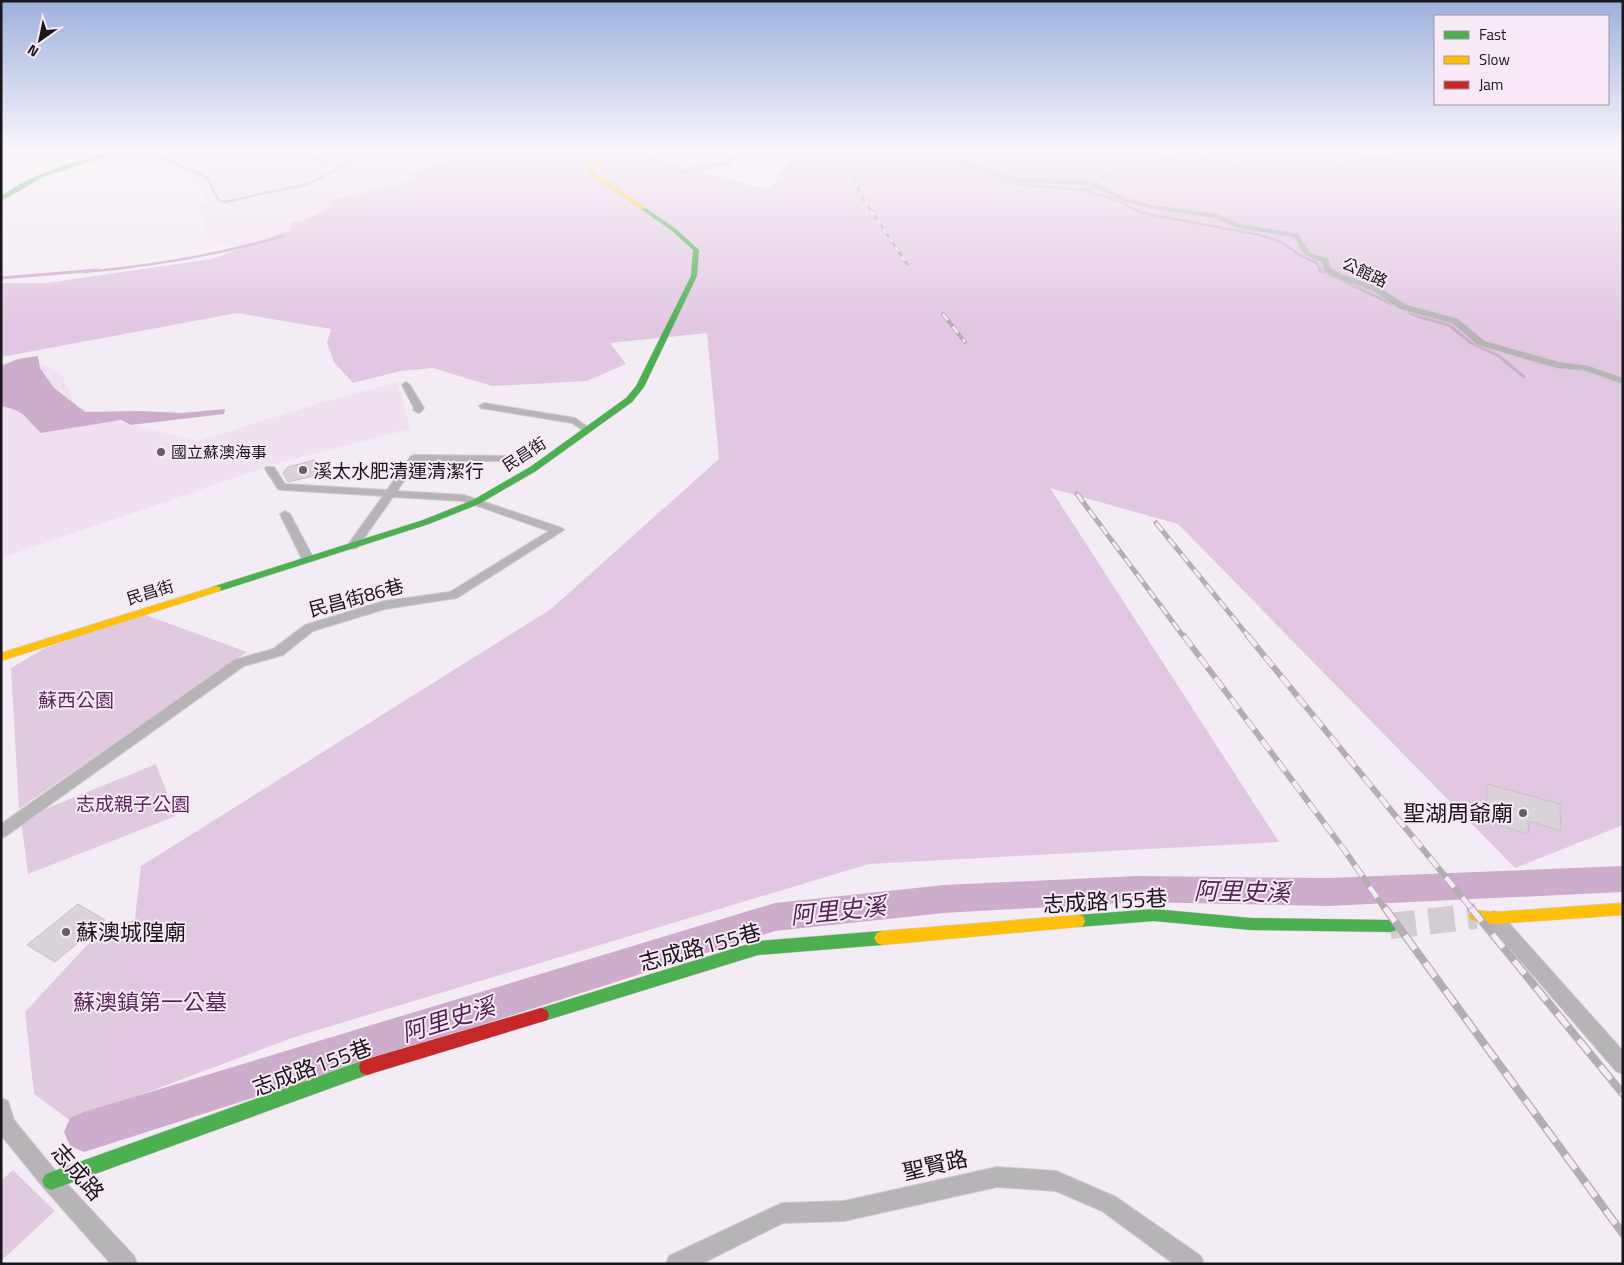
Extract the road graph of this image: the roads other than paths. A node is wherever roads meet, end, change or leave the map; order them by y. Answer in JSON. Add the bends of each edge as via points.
{"nodes":[{"id":1,"x":645,"y":210,"type":"edge"},
{"id":2,"x":1174,"y":210,"type":"edge"},
{"id":3,"x":1623,"y":381,"type":"edge"},
{"id":4,"x":406,"y":385,"type":"dead end"},
{"id":5,"x":484,"y":406,"type":"dead end"},
{"id":6,"x":418,"y":410,"type":"dead end"},
{"id":7,"x":586,"y":430,"type":"junction"},
{"id":8,"x":502,"y":458,"type":"dead end"},
{"id":9,"x":270,"y":469,"type":"dead end"},
{"id":10,"x":389,"y":495,"type":"junction"},
{"id":11,"x":476,"y":502,"type":"junction"},
{"id":12,"x":285,"y":514,"type":"dead end"},
{"id":13,"x":353,"y":546,"type":"junction"},
{"id":14,"x":308,"y":559,"type":"junction"},
{"id":15,"x":1,"y":657,"type":"edge"},
{"id":16,"x":1,"y":832,"type":"edge"},
{"id":17,"x":1623,"y":909,"type":"edge"},
{"id":18,"x":1476,"y":916,"type":"tunnel mouth"},
{"id":19,"x":1494,"y":918,"type":"junction"},
{"id":20,"x":1390,"y":926,"type":"tunnel mouth"},
{"id":21,"x":1623,"y":1065,"type":"edge"},
{"id":22,"x":3,"y":1116,"type":"edge"},
{"id":23,"x":51,"y":1181,"type":"junction"},
{"id":24,"x":126,"y":1264,"type":"edge"},
{"id":25,"x":677,"y":1264,"type":"edge"},
{"id":26,"x":1194,"y":1264,"type":"edge"}],
"edges":[{"from":1,"to":7,"type":"street","name":"民昌街","via":[[696,250],[694,276],[640,387],[629,400]]},
{"from":2,"to":3,"type":"street","name":"公館路","via":[[1217,216],[1237,226],[1296,235],[1307,254],[1325,261],[1327,269],[1338,276],[1376,289],[1403,307],[1455,321],[1481,343],[1557,365],[1585,368]]},
{"from":4,"to":6,"type":"street"},
{"from":5,"to":7,"type":"street","via":[[575,422]]},
{"from":7,"to":11,"type":"street","name":"民昌街","via":[[533,469]]},
{"from":8,"to":10,"type":"street","via":[[415,458]]},
{"from":9,"to":10,"type":"street","via":[[282,487]]},
{"from":10,"to":11,"type":"street","via":[[464,498]]},
{"from":10,"to":13,"type":"street"},
{"from":11,"to":13,"type":"street","name":"民昌街"},
{"from":11,"to":16,"type":"street","name":"民昌街86巷","via":[[558,530],[453,595],[384,605],[308,628],[278,652],[238,663]]},
{"from":12,"to":14,"type":"street"},
{"from":13,"to":14,"type":"street","name":"民昌街"},
{"from":14,"to":15,"type":"street","name":"民昌街"},
{"from":17,"to":19,"type":"street"},
{"from":18,"to":19,"type":"street"},
{"from":19,"to":21,"type":"street"},
{"from":20,"to":23,"type":"street","name":"志成路155巷","via":[[1251,924],[1154,915],[758,948],[372,1065]]},
{"from":22,"to":23,"type":"street","name":"志成路"},
{"from":23,"to":24,"type":"street","name":"志成路"},
{"from":25,"to":26,"type":"street","name":"聖賢路","via":[[782,1213],[844,1211],[997,1177],[1056,1181],[1109,1204]]}]}
